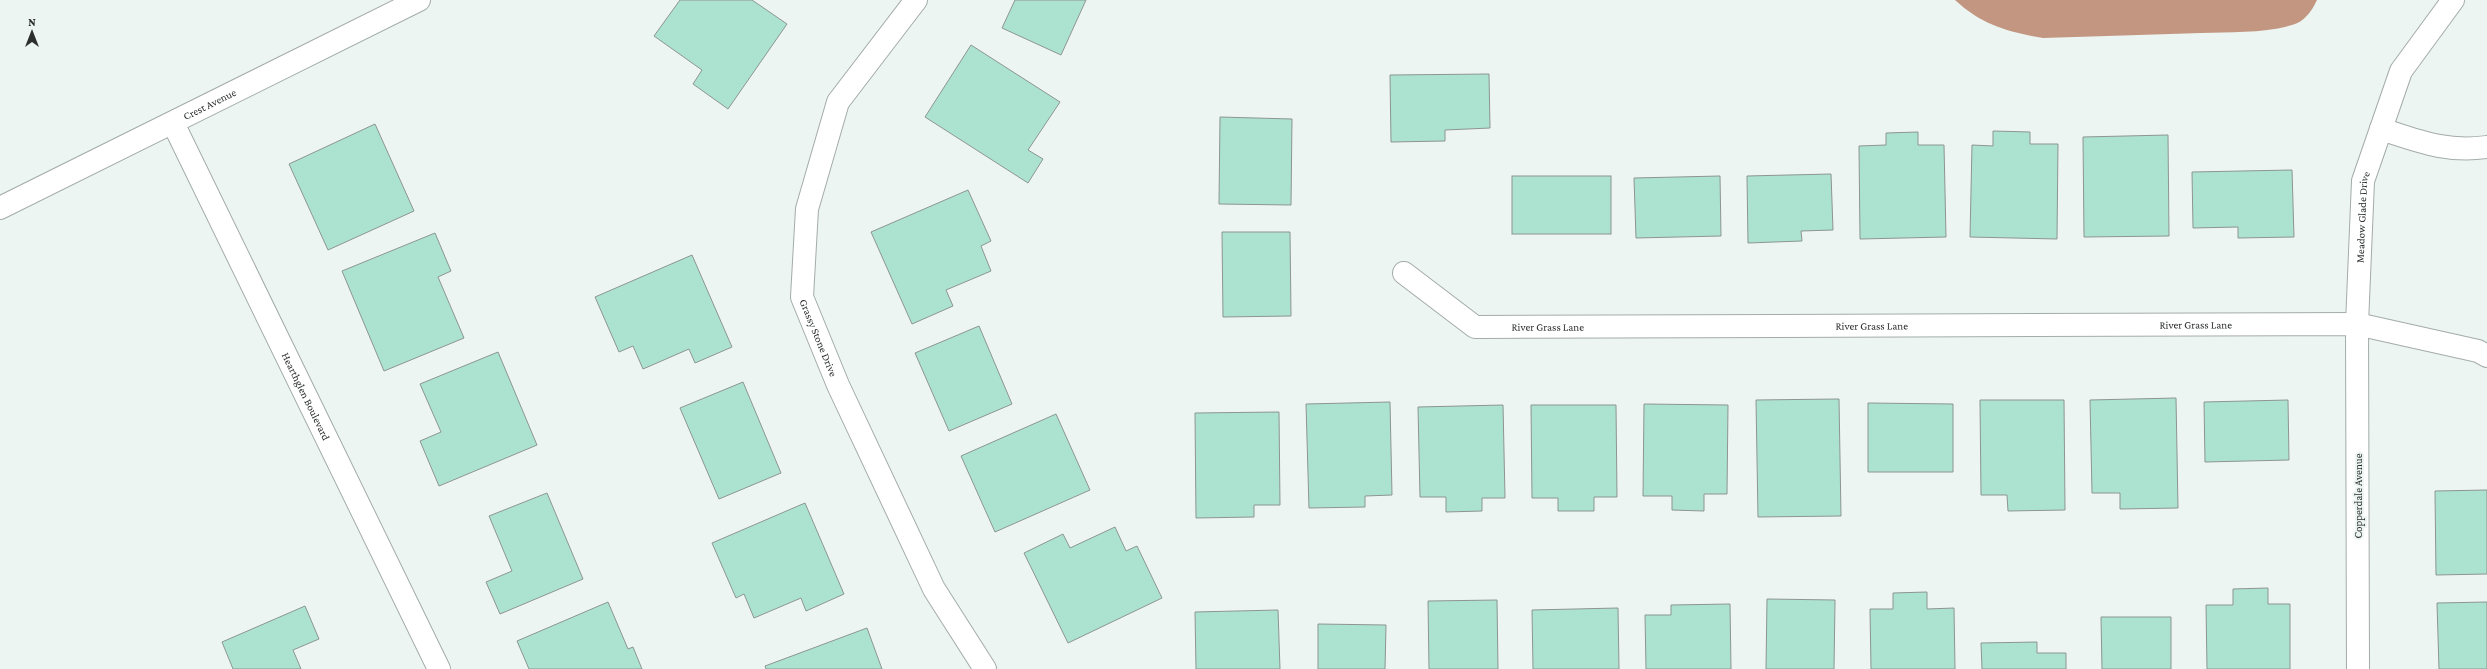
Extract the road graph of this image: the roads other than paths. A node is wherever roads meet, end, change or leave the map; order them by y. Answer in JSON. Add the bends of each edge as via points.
{"nodes":[{"id":1,"x":419,"y":0,"type":"edge"},
{"id":2,"x":916,"y":0,"type":"edge"},
{"id":3,"x":2453,"y":0,"type":"edge"},
{"id":4,"x":173,"y":123,"type":"junction"},
{"id":5,"x":2381,"y":129,"type":"junction"},
{"id":6,"x":2487,"y":147,"type":"edge"},
{"id":7,"x":0,"y":208,"type":"edge"},
{"id":8,"x":1404,"y":274,"type":"dead end"},
{"id":9,"x":2357,"y":324,"type":"junction"},
{"id":10,"x":2487,"y":356,"type":"edge"},
{"id":11,"x":439,"y":669,"type":"edge"},
{"id":12,"x":985,"y":669,"type":"edge"},
{"id":13,"x":2358,"y":669,"type":"edge"}],
"edges":[{"from":1,"to":4,"type":"street","name":"Crest Avenue"},
{"from":2,"to":12,"type":"street","name":"Grassy Stone Drive","via":[[838,102],[807,209],[802,297],[838,385],[934,589]]},
{"from":3,"to":5,"type":"street","name":"Meadow Glade Drive","via":[[2401,71]]},
{"from":4,"to":7,"type":"street","name":"Crest Avenue"},
{"from":4,"to":11,"type":"street","name":"Hearthglen Boulevard"},
{"from":5,"to":6,"type":"street","via":[[2438,147],[2465,151]]},
{"from":5,"to":9,"type":"street","name":"Meadow Glade Drive","via":[[2363,181]]},
{"from":8,"to":9,"type":"street","name":"River Grass Lane","via":[[1475,327]]},
{"from":9,"to":10,"type":"street","via":[[2478,351]]},
{"from":9,"to":13,"type":"street","name":"Copperdale Avenue"}]}
